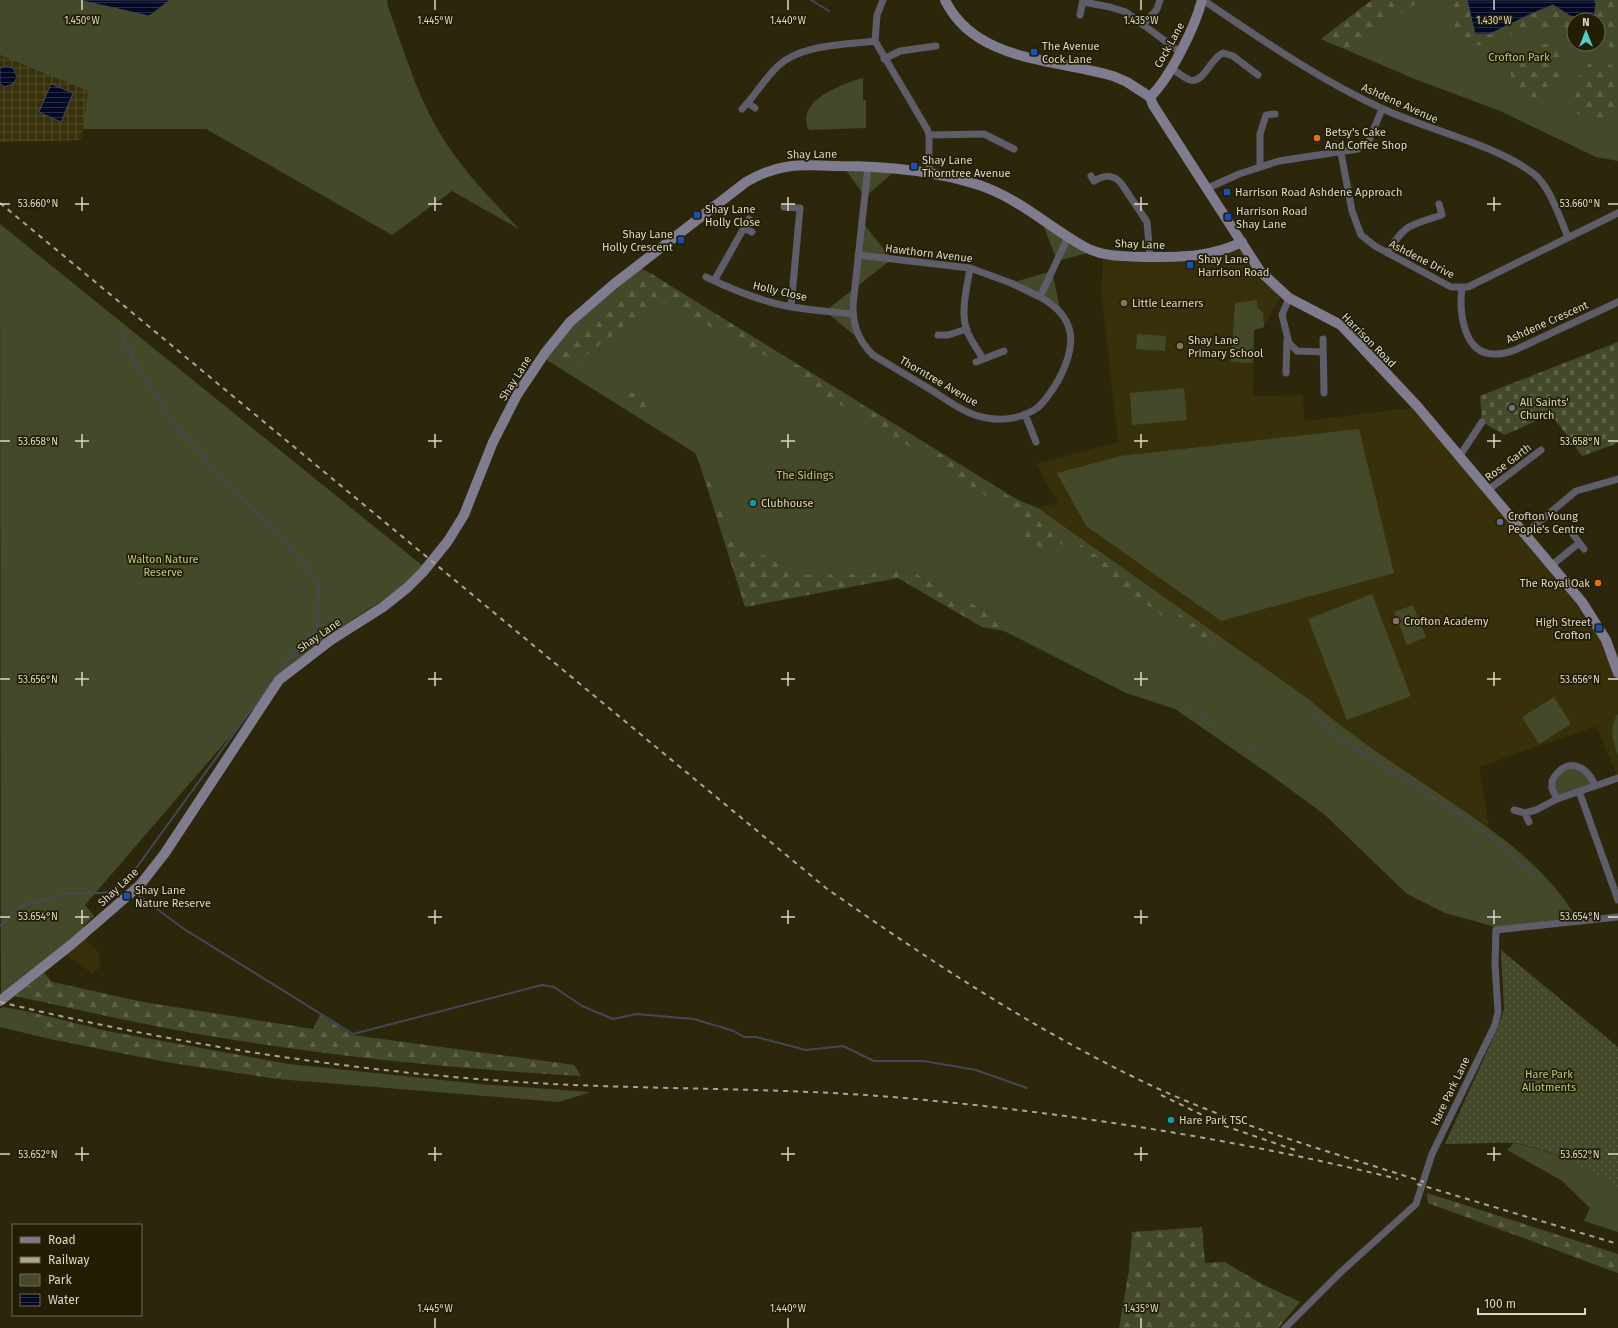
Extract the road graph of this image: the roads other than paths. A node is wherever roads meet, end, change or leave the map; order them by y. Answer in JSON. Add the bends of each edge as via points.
{"nodes":[{"id":1,"x":883,"y":0,"type":"edge"},
{"id":2,"x":945,"y":0,"type":"edge"},
{"id":3,"x":1160,"y":0,"type":"edge"},
{"id":4,"x":1203,"y":0,"type":"edge"},
{"id":5,"x":1083,"y":1,"type":"edge"},
{"id":6,"x":1080,"y":15,"type":"dead end"},
{"id":7,"x":1143,"y":25,"type":"junction"},
{"id":8,"x":875,"y":41,"type":"junction"},
{"id":9,"x":932,"y":49,"type":"dead end"},
{"id":10,"x":1180,"y":52,"type":"junction"},
{"id":11,"x":884,"y":59,"type":"junction"},
{"id":12,"x":1171,"y":68,"type":"junction"},
{"id":13,"x":1253,"y":73,"type":"dead end"},
{"id":14,"x":1150,"y":97,"type":"junction"},
{"id":15,"x":748,"y":103,"type":"junction"},
{"id":16,"x":755,"y":108,"type":"dead end"},
{"id":17,"x":742,"y":109,"type":"dead end"},
{"id":18,"x":1382,"y":109,"type":"junction"},
{"id":19,"x":1259,"y":111,"type":"dead end"},
{"id":20,"x":1275,"y":114,"type":"dead end"},
{"id":21,"x":1266,"y":115,"type":"junction"},
{"id":22,"x":929,"y":136,"type":"junction"},
{"id":23,"x":1014,"y":149,"type":"dead end"},
{"id":24,"x":1341,"y":153,"type":"junction"},
{"id":25,"x":868,"y":167,"type":"junction"},
{"id":26,"x":1260,"y":167,"type":"junction"},
{"id":27,"x":929,"y":174,"type":"junction"},
{"id":28,"x":1091,"y":176,"type":"dead end"},
{"id":29,"x":1208,"y":188,"type":"junction"},
{"id":30,"x":1439,"y":204,"type":"dead end"},
{"id":31,"x":784,"y":207,"type":"dead end"},
{"id":32,"x":1618,"y":213,"type":"edge"},
{"id":33,"x":749,"y":219,"type":"dead end"},
{"id":34,"x":744,"y":228,"type":"junction"},
{"id":35,"x":752,"y":232,"type":"dead end"},
{"id":36,"x":1068,"y":237,"type":"junction"},
{"id":37,"x":1568,"y":237,"type":"junction"},
{"id":38,"x":1242,"y":242,"type":"junction"},
{"id":39,"x":1387,"y":253,"type":"junction"},
{"id":40,"x":858,"y":255,"type":"junction"},
{"id":41,"x":1150,"y":257,"type":"junction"},
{"id":42,"x":970,"y":268,"type":"junction"},
{"id":43,"x":706,"y":277,"type":"dead end"},
{"id":44,"x":714,"y":281,"type":"junction"},
{"id":45,"x":1462,"y":288,"type":"junction"},
{"id":46,"x":1040,"y":297,"type":"junction"},
{"id":47,"x":1289,"y":298,"type":"junction"},
{"id":48,"x":1618,"y":302,"type":"edge"},
{"id":49,"x":791,"y":307,"type":"junction"},
{"id":50,"x":853,"y":314,"type":"junction"},
{"id":51,"x":967,"y":329,"type":"junction"},
{"id":52,"x":938,"y":335,"type":"dead end"},
{"id":53,"x":1287,"y":337,"type":"junction"},
{"id":54,"x":1323,"y":339,"type":"dead end"},
{"id":55,"x":1004,"y":351,"type":"dead end"},
{"id":56,"x":1323,"y":352,"type":"junction"},
{"id":57,"x":1286,"y":373,"type":"dead end"},
{"id":58,"x":1324,"y":393,"type":"dead end"},
{"id":59,"x":1025,"y":414,"type":"junction"},
{"id":60,"x":1482,"y":422,"type":"dead end"},
{"id":61,"x":1036,"y":442,"type":"dead end"},
{"id":62,"x":1541,"y":451,"type":"dead end"},
{"id":63,"x":1459,"y":457,"type":"junction"},
{"id":64,"x":1617,"y":481,"type":"edge"},
{"id":65,"x":1488,"y":490,"type":"junction"},
{"id":66,"x":1526,"y":533,"type":"junction"},
{"id":67,"x":1572,"y":533,"type":"dead end"},
{"id":68,"x":1579,"y":543,"type":"junction"},
{"id":69,"x":1584,"y":549,"type":"dead end"},
{"id":70,"x":1552,"y":565,"type":"junction"},
{"id":71,"x":1616,"y":659,"type":"edge"},
{"id":72,"x":1618,"y":673,"type":"edge"},
{"id":73,"x":1618,"y":778,"type":"edge"},
{"id":74,"x":1595,"y":786,"type":"junction"},
{"id":75,"x":1579,"y":792,"type":"junction"},
{"id":76,"x":1555,"y":800,"type":"junction"},
{"id":77,"x":1514,"y":810,"type":"dead end"},
{"id":78,"x":1525,"y":813,"type":"junction"},
{"id":79,"x":1529,"y":822,"type":"dead end"},
{"id":80,"x":1618,"y":900,"type":"edge"},
{"id":81,"x":1618,"y":917,"type":"edge"},
{"id":82,"x":0,"y":1001,"type":"edge"},
{"id":83,"x":1285,"y":1328,"type":"edge"}],
"edges":[{"from":1,"to":8,"type":"street","via":[[877,15]]},
{"from":2,"to":14,"type":"main road","via":[[961,24],[973,36],[993,46],[1016,54],[1113,76]]},
{"from":3,"to":7,"type":"street"},
{"from":4,"to":10,"type":"main road","name":"Cock Lane","via":[[1198,18]]},
{"from":4,"to":18,"type":"street","name":"Ashdene Avenue","via":[[1290,58]]},
{"from":5,"to":6,"type":"street"},
{"from":5,"to":7,"type":"street","via":[[1118,8]]},
{"from":7,"to":10,"type":"street"},
{"from":8,"to":11,"type":"street"},
{"from":8,"to":15,"type":"street","via":[[814,50],[790,57],[772,72]]},
{"from":9,"to":11,"type":"street","via":[[900,51]]},
{"from":10,"to":12,"type":"main road","name":"Cock Lane"},
{"from":11,"to":22,"type":"street","via":[[924,122]]},
{"from":12,"to":13,"type":"street","via":[[1195,81],[1200,79],[1215,57],[1223,53],[1233,56]]},
{"from":12,"to":14,"type":"main road","name":"Cock Lane"},
{"from":14,"to":29,"type":"main road","name":"Harrison Road"},
{"from":15,"to":16,"type":"street"},
{"from":15,"to":17,"type":"street"},
{"from":18,"to":24,"type":"street","via":[[1369,141],[1358,149]]},
{"from":18,"to":37,"type":"street","name":"Ashdene Avenue","via":[[1485,148],[1524,167],[1546,188]]},
{"from":19,"to":21,"type":"street"},
{"from":20,"to":21,"type":"street"},
{"from":21,"to":26,"type":"street","via":[[1260,134]]},
{"from":22,"to":23,"type":"street","via":[[984,134]]},
{"from":22,"to":27,"type":"street"},
{"from":24,"to":26,"type":"street","via":[[1279,161]]},
{"from":24,"to":39,"type":"street","name":"Ashdene Drive","via":[[1358,231],[1365,239]]},
{"from":25,"to":27,"type":"main road","name":"Shay Lane"},
{"from":25,"to":40,"type":"street","name":"Thorntree Avenue"},
{"from":25,"to":82,"type":"main road","name":"Shay Lane","via":[[796,165],[778,167],[761,173],[614,284],[570,322],[545,353],[517,395],[492,442],[464,515],[424,572],[383,607],[331,640],[279,680],[165,853],[144,880],[72,944]]},
{"from":26,"to":29,"type":"street"},
{"from":27,"to":36,"type":"main road","name":"Shay Lane","via":[[980,185],[1003,195]]},
{"from":28,"to":41,"type":"street","via":[[1094,181],[1107,176],[1121,183],[1147,222]]},
{"from":29,"to":38,"type":"main road","name":"Harrison Road"},
{"from":30,"to":39,"type":"street","via":[[1442,215],[1407,226]]},
{"from":31,"to":49,"type":"street","via":[[800,208]]},
{"from":32,"to":37,"type":"street","name":"Ashdene Drive"},
{"from":33,"to":34,"type":"street"},
{"from":34,"to":35,"type":"street"},
{"from":34,"to":44,"type":"street"},
{"from":36,"to":41,"type":"main road","name":"Shay Lane","via":[[1104,255]]},
{"from":36,"to":46,"type":"street"},
{"from":37,"to":45,"type":"street","name":"Ashdene Drive"},
{"from":38,"to":41,"type":"main road","name":"Shay Lane","via":[[1204,255]]},
{"from":38,"to":47,"type":"main road","name":"Harrison Road","via":[[1260,271]]},
{"from":39,"to":45,"type":"street","name":"Ashdene Drive","via":[[1451,287]]},
{"from":40,"to":42,"type":"street","name":"Hawthorn Avenue"},
{"from":40,"to":50,"type":"street","name":"Thorntree Avenue"},
{"from":42,"to":46,"type":"street","name":"Hawthorn Avenue"},
{"from":42,"to":51,"type":"street","via":[[965,310]]},
{"from":43,"to":44,"type":"street","name":"Holly Close"},
{"from":44,"to":49,"type":"street","name":"Holly Close","via":[[742,294]]},
{"from":45,"to":48,"type":"street","name":"Ashdene Crescent","via":[[1461,306],[1468,336],[1478,349],[1494,354],[1515,349]]},
{"from":46,"to":59,"type":"street","name":"Thorntree Avenue","via":[[1054,307],[1067,323],[1071,334],[1071,349],[1050,393],[1037,408]]},
{"from":47,"to":53,"type":"street","via":[[1282,315]]},
{"from":47,"to":63,"type":"main road","name":"Harrison Road","via":[[1341,325],[1418,407]]},
{"from":49,"to":50,"type":"street","name":"Holly Close"},
{"from":50,"to":59,"type":"street","name":"Thorntree Avenue","via":[[856,332],[866,348],[962,409],[978,416],[996,419]]},
{"from":51,"to":52,"type":"street","via":[[948,335]]},
{"from":51,"to":55,"type":"street","via":[[980,360]]},
{"from":53,"to":56,"type":"street","via":[[1297,351]]},
{"from":53,"to":57,"type":"street"},
{"from":54,"to":56,"type":"street"},
{"from":56,"to":58,"type":"street"},
{"from":59,"to":61,"type":"street"},
{"from":60,"to":63,"type":"street"},
{"from":62,"to":65,"type":"street","name":"Rose Garth"},
{"from":63,"to":65,"type":"main road","name":"Harrison Road"},
{"from":64,"to":66,"type":"street","via":[[1576,491]]},
{"from":65,"to":66,"type":"main road","name":"Harrison Road"},
{"from":66,"to":70,"type":"main road","name":"Harrison Road"},
{"from":67,"to":68,"type":"street"},
{"from":68,"to":69,"type":"street"},
{"from":68,"to":70,"type":"street"},
{"from":70,"to":71,"type":"main road","name":"Harrison Road","via":[[1592,616]]},
{"from":71,"to":72,"type":"main road","name":"Harrison Road"},
{"from":73,"to":74,"type":"street"},
{"from":74,"to":75,"type":"street"},
{"from":74,"to":76,"type":"street","via":[[1592,776],[1581,767],[1568,766],[1555,775],[1552,781]]},
{"from":75,"to":76,"type":"street"},
{"from":75,"to":80,"type":"street"},
{"from":76,"to":78,"type":"street"},
{"from":77,"to":78,"type":"street"},
{"from":78,"to":79,"type":"street"},
{"from":81,"to":83,"type":"street","name":"Hare Park Lane","via":[[1496,930],[1498,1012],[1495,1025],[1432,1154],[1419,1197],[1412,1210],[1342,1271]]}]}
